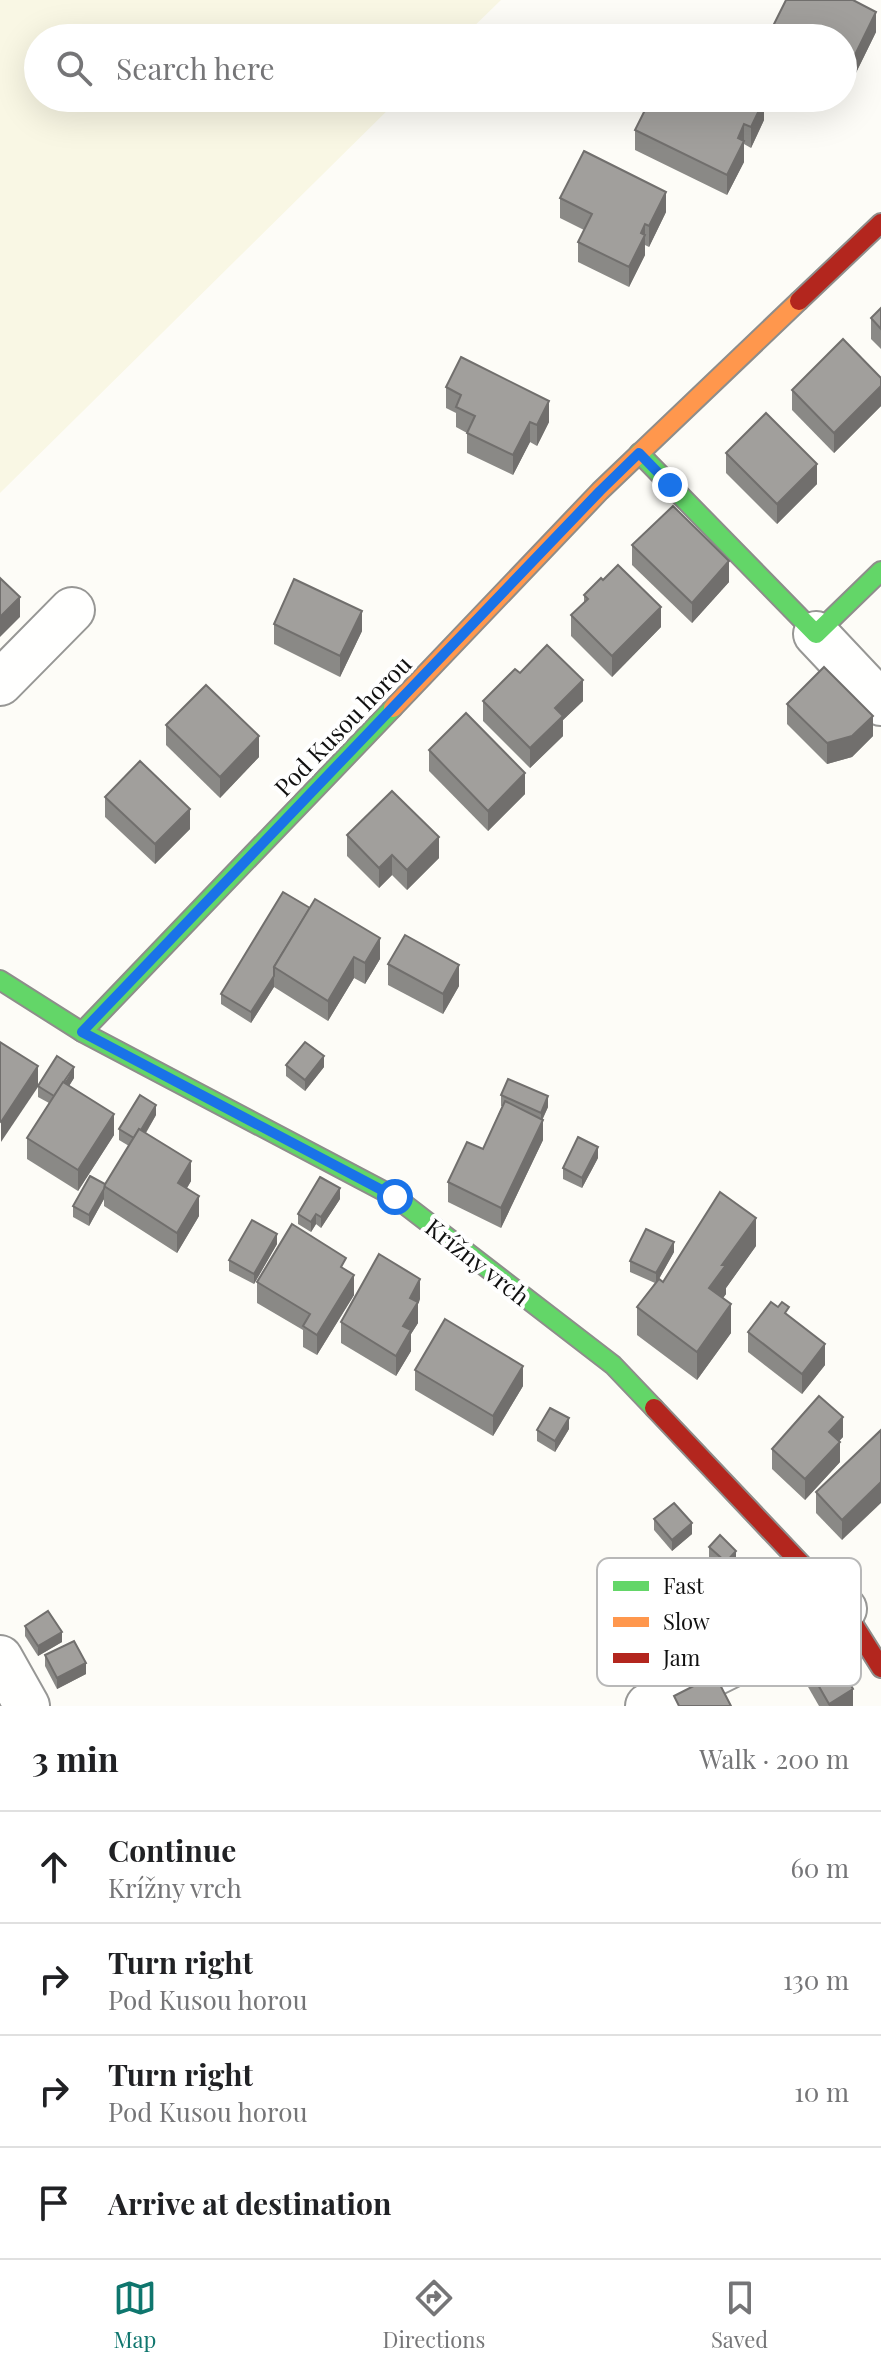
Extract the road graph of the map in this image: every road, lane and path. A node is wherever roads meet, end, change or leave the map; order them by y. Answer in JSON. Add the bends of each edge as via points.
{"nodes":[{"id":1,"x":881,"y":223,"type":"edge"},
{"id":2,"x":639,"y":453,"type":"junction"},
{"id":3,"x":881,"y":571,"type":"edge"},
{"id":4,"x":72,"y":610,"type":"dead end"},
{"id":5,"x":816,"y":634,"type":"junction"},
{"id":6,"x":0,"y":683,"type":"edge"},
{"id":7,"x":881,"y":703,"type":"edge"},
{"id":8,"x":0,"y":980,"type":"edge"},
{"id":9,"x":82,"y":1032,"type":"junction"},
{"id":10,"x":796,"y":1558,"type":"edge"},
{"id":11,"x":861,"y":1636,"type":"edge"},
{"id":12,"x":0,"y":1658,"type":"edge"},
{"id":13,"x":881,"y":1668,"type":"edge"},
{"id":14,"x":688,"y":1686,"type":"edge"},
{"id":15,"x":27,"y":1706,"type":"edge"},
{"id":16,"x":648,"y":1706,"type":"edge"}],
"edges":[{"from":1,"to":2,"type":"street","name":"Pod Kusou horou"},
{"from":2,"to":5,"type":"street"},
{"from":2,"to":9,"type":"street","name":"Pod Kusou horou"},
{"from":3,"to":5,"type":"street"},
{"from":4,"to":6,"type":"street"},
{"from":5,"to":7,"type":"street"},
{"from":8,"to":9,"type":"street","name":"Krížny vrch"},
{"from":9,"to":10,"type":"street","name":"Krížny vrch","via":[[395,1197],[613,1365]]},
{"from":11,"to":13,"type":"street","name":"Krížny vrch"},
{"from":12,"to":15,"type":"street"},
{"from":14,"to":16,"type":"street"}]}
